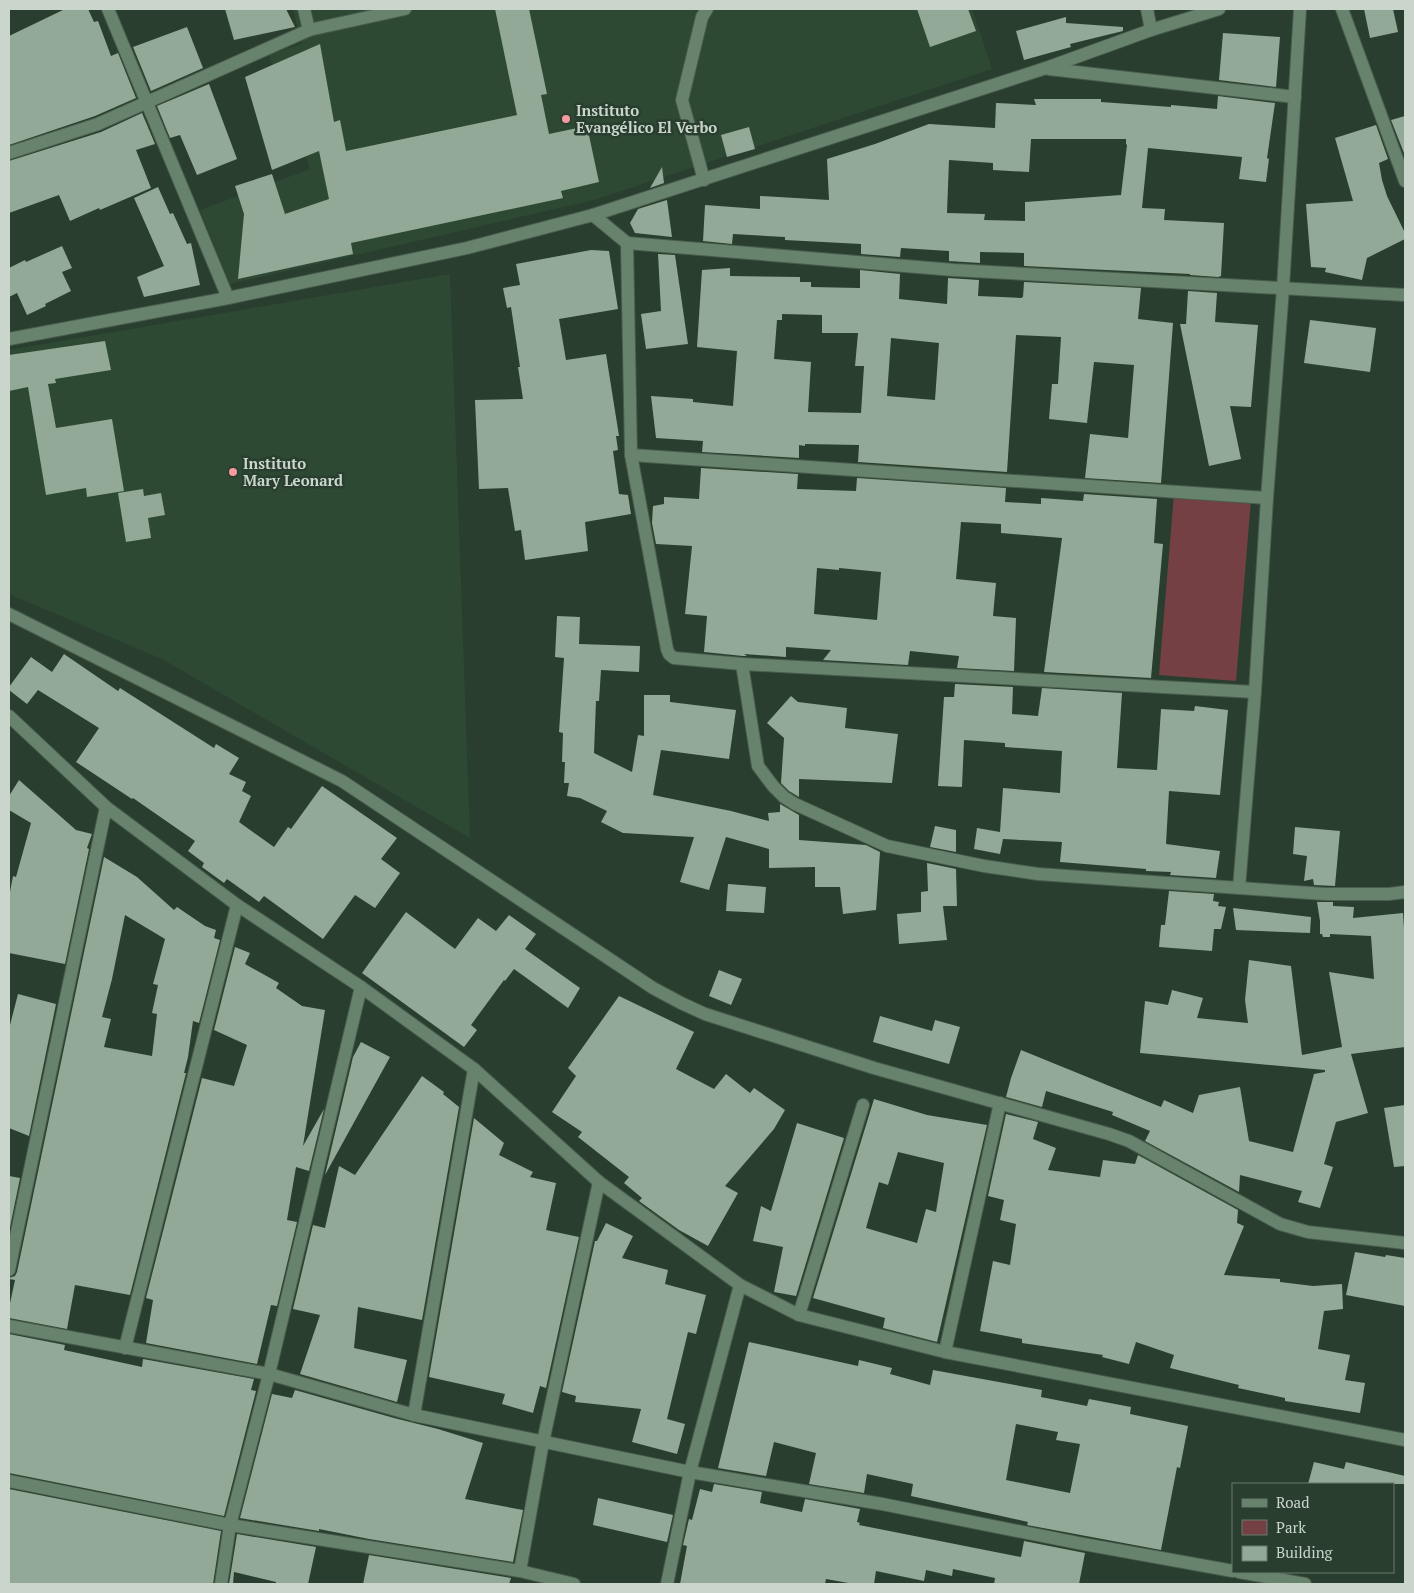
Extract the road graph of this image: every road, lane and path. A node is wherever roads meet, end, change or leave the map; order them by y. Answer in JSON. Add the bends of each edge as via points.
{"nodes":[{"id":1,"x":108,"y":9,"type":"edge"},
{"id":2,"x":304,"y":9,"type":"edge"},
{"id":3,"x":405,"y":9,"type":"edge"},
{"id":4,"x":707,"y":9,"type":"edge"},
{"id":5,"x":1147,"y":9,"type":"edge"},
{"id":6,"x":1219,"y":9,"type":"edge"},
{"id":7,"x":1300,"y":9,"type":"edge"},
{"id":8,"x":1342,"y":9,"type":"edge"},
{"id":9,"x":309,"y":30,"type":"junction"},
{"id":10,"x":1151,"y":30,"type":"junction"},
{"id":11,"x":1046,"y":68,"type":"junction"},
{"id":12,"x":1295,"y":97,"type":"junction"},
{"id":13,"x":147,"y":101,"type":"junction"},
{"id":14,"x":9,"y":154,"type":"edge"},
{"id":15,"x":704,"y":180,"type":"junction"},
{"id":16,"x":1405,"y":181,"type":"edge"},
{"id":17,"x":593,"y":215,"type":"junction"},
{"id":18,"x":627,"y":243,"type":"junction"},
{"id":19,"x":1283,"y":288,"type":"junction"},
{"id":20,"x":1405,"y":295,"type":"edge"},
{"id":21,"x":228,"y":298,"type":"junction"},
{"id":22,"x":9,"y":339,"type":"edge"},
{"id":23,"x":631,"y":455,"type":"junction"},
{"id":24,"x":1267,"y":498,"type":"junction"},
{"id":25,"x":9,"y":614,"type":"edge"},
{"id":26,"x":742,"y":664,"type":"junction"},
{"id":27,"x":1255,"y":692,"type":"junction"},
{"id":28,"x":9,"y":716,"type":"edge"},
{"id":29,"x":106,"y":807,"type":"junction"},
{"id":30,"x":1239,"y":888,"type":"junction"},
{"id":31,"x":1405,"y":892,"type":"edge"},
{"id":32,"x":237,"y":905,"type":"junction"},
{"id":33,"x":362,"y":987,"type":"junction"},
{"id":34,"x":474,"y":1069,"type":"junction"},
{"id":35,"x":1000,"y":1103,"type":"junction"},
{"id":36,"x":863,"y":1105,"type":"dead end"},
{"id":37,"x":599,"y":1182,"type":"junction"},
{"id":38,"x":1405,"y":1243,"type":"edge"},
{"id":39,"x":9,"y":1270,"type":"edge"},
{"id":40,"x":740,"y":1285,"type":"junction"},
{"id":41,"x":799,"y":1315,"type":"junction"},
{"id":42,"x":9,"y":1326,"type":"edge"},
{"id":43,"x":125,"y":1348,"type":"junction"},
{"id":44,"x":945,"y":1352,"type":"junction"},
{"id":45,"x":269,"y":1374,"type":"junction"},
{"id":46,"x":414,"y":1415,"type":"junction"},
{"id":47,"x":1405,"y":1440,"type":"edge"},
{"id":48,"x":542,"y":1442,"type":"junction"},
{"id":49,"x":690,"y":1472,"type":"junction"},
{"id":50,"x":9,"y":1481,"type":"edge"},
{"id":51,"x":230,"y":1525,"type":"junction"},
{"id":52,"x":520,"y":1571,"type":"junction"},
{"id":53,"x":1232,"y":1571,"type":"edge"},
{"id":54,"x":1244,"y":1573,"type":"edge"},
{"id":55,"x":221,"y":1584,"type":"edge"},
{"id":56,"x":574,"y":1584,"type":"edge"},
{"id":57,"x":667,"y":1584,"type":"edge"},
{"id":58,"x":1305,"y":1584,"type":"edge"}],
"edges":[{"from":1,"to":13,"type":"street"},
{"from":2,"to":9,"type":"street"},
{"from":3,"to":9,"type":"street"},
{"from":4,"to":15,"type":"street","via":[[682,100]]},
{"from":5,"to":10,"type":"street"},
{"from":6,"to":10,"type":"street"},
{"from":7,"to":12,"type":"street"},
{"from":8,"to":16,"type":"street"},
{"from":9,"to":13,"type":"street"},
{"from":10,"to":11,"type":"street"},
{"from":11,"to":12,"type":"street"},
{"from":11,"to":15,"type":"street"},
{"from":12,"to":19,"type":"street"},
{"from":13,"to":14,"type":"street","via":[[98,124]]},
{"from":13,"to":21,"type":"street"},
{"from":15,"to":17,"type":"street"},
{"from":17,"to":18,"type":"street"},
{"from":17,"to":21,"type":"street","via":[[467,248]]},
{"from":18,"to":19,"type":"street","via":[[954,270]]},
{"from":18,"to":23,"type":"street"},
{"from":19,"to":20,"type":"street"},
{"from":19,"to":24,"type":"street"},
{"from":21,"to":22,"type":"street"},
{"from":23,"to":24,"type":"street"},
{"from":23,"to":26,"type":"street","via":[[669,654],[674,658]]},
{"from":24,"to":27,"type":"street"},
{"from":25,"to":35,"type":"street","via":[[342,781],[653,988],[682,1003],[705,1014],[874,1068]]},
{"from":26,"to":27,"type":"street"},
{"from":26,"to":30,"type":"street","via":[[758,766],[772,786],[794,804],[888,846],[984,866],[1038,874]]},
{"from":27,"to":30,"type":"street"},
{"from":28,"to":29,"type":"street"},
{"from":29,"to":32,"type":"street"},
{"from":29,"to":39,"type":"street"},
{"from":30,"to":31,"type":"street","via":[[1326,894]]},
{"from":32,"to":33,"type":"street"},
{"from":32,"to":43,"type":"street"},
{"from":33,"to":34,"type":"street"},
{"from":33,"to":45,"type":"street"},
{"from":34,"to":37,"type":"street"},
{"from":34,"to":46,"type":"street"},
{"from":35,"to":38,"type":"street","via":[[1129,1141],[1280,1224],[1308,1232]]},
{"from":35,"to":44,"type":"street"},
{"from":36,"to":41,"type":"street"},
{"from":37,"to":40,"type":"street"},
{"from":37,"to":48,"type":"street"},
{"from":40,"to":41,"type":"street"},
{"from":40,"to":49,"type":"street"},
{"from":41,"to":44,"type":"street"},
{"from":42,"to":43,"type":"street"},
{"from":43,"to":45,"type":"street"},
{"from":44,"to":47,"type":"street"},
{"from":45,"to":46,"type":"street"},
{"from":45,"to":51,"type":"street"},
{"from":46,"to":48,"type":"street"},
{"from":48,"to":49,"type":"street"},
{"from":48,"to":52,"type":"street"},
{"from":49,"to":53,"type":"street","via":[[882,1504]]},
{"from":49,"to":57,"type":"street"},
{"from":50,"to":51,"type":"street"},
{"from":51,"to":52,"type":"street"},
{"from":51,"to":55,"type":"street"},
{"from":52,"to":56,"type":"street"},
{"from":54,"to":58,"type":"street"}]}
